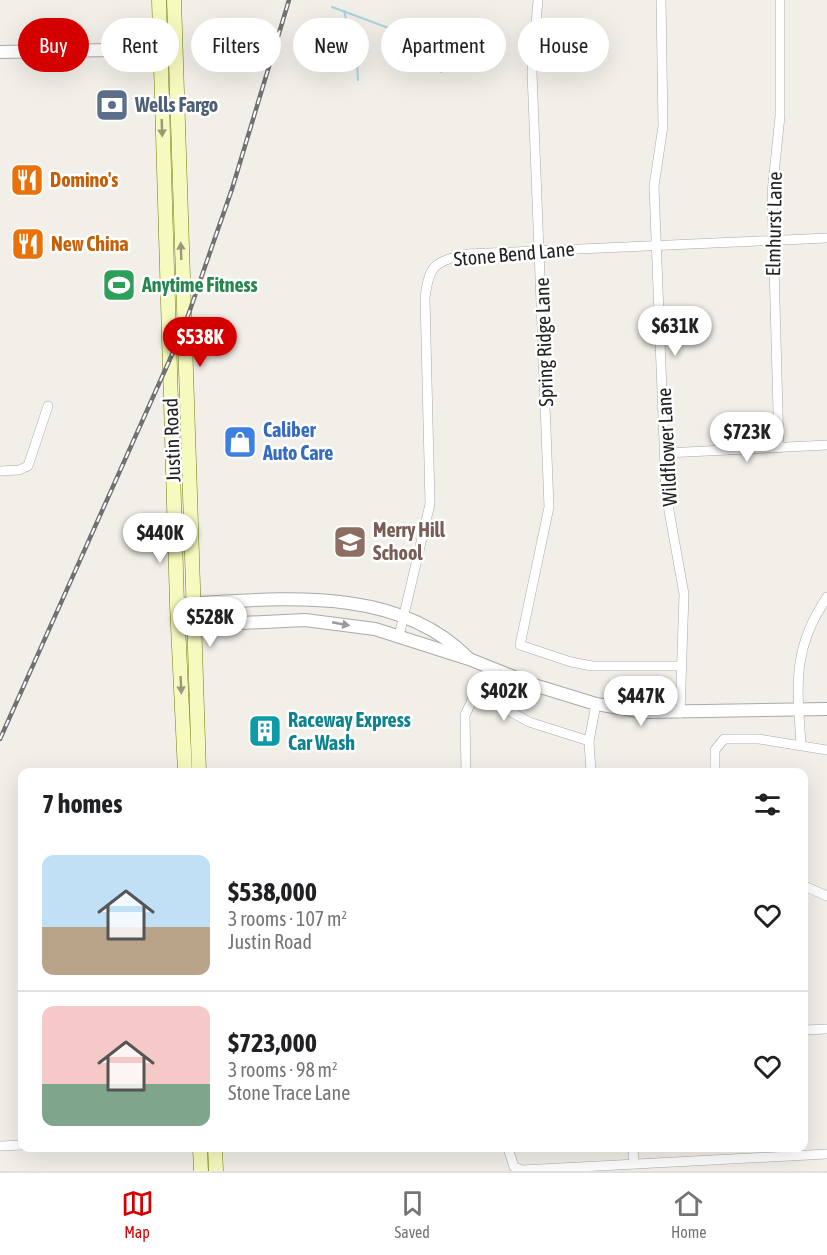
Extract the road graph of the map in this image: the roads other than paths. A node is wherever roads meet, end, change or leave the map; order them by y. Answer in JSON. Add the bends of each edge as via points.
{"nodes":[{"id":1,"x":159,"y":0,"type":"edge"},
{"id":2,"x":174,"y":0,"type":"edge"},
{"id":3,"x":538,"y":0,"type":"edge"},
{"id":4,"x":661,"y":0,"type":"edge"},
{"id":5,"x":780,"y":0,"type":"edge"},
{"id":6,"x":159,"y":18,"type":"edge"},
{"id":7,"x":174,"y":18,"type":"edge"},
{"id":8,"x":101,"y":50,"type":"edge"},
{"id":9,"x":0,"y":52,"type":"edge"},
{"id":10,"x":161,"y":72,"type":"edge"},
{"id":11,"x":176,"y":72,"type":"edge"},
{"id":12,"x":827,"y":238,"type":"edge"},
{"id":13,"x":772,"y":242,"type":"junction"},
{"id":14,"x":656,"y":246,"type":"junction"},
{"id":15,"x":540,"y":250,"type":"junction"},
{"id":16,"x":48,"y":406,"type":"dead end"},
{"id":17,"x":827,"y":446,"type":"edge"},
{"id":18,"x":778,"y":448,"type":"junction"},
{"id":19,"x":666,"y":453,"type":"junction"},
{"id":20,"x":0,"y":471,"type":"edge"},
{"id":21,"x":827,"y":597,"type":"edge"},
{"id":22,"x":304,"y":598,"type":"junction"},
{"id":23,"x":192,"y":603,"type":"junction"},
{"id":24,"x":177,"y":604,"type":"junction"},
{"id":25,"x":404,"y":617,"type":"junction"},
{"id":26,"x":305,"y":621,"type":"junction"},
{"id":27,"x":193,"y":626,"type":"junction"},
{"id":28,"x":178,"y":627,"type":"junction"},
{"id":29,"x":399,"y":636,"type":"junction"},
{"id":30,"x":469,"y":659,"type":"junction"},
{"id":31,"x":681,"y":666,"type":"junction"},
{"id":32,"x":596,"y":704,"type":"junction"},
{"id":33,"x":799,"y":710,"type":"junction"},
{"id":34,"x":827,"y":710,"type":"edge"},
{"id":35,"x":680,"y":713,"type":"junction"},
{"id":36,"x":589,"y":741,"type":"junction"},
{"id":37,"x":801,"y":744,"type":"junction"},
{"id":38,"x":827,"y":750,"type":"edge"},
{"id":39,"x":185,"y":768,"type":"edge"},
{"id":40,"x":199,"y":768,"type":"edge"},
{"id":41,"x":466,"y":768,"type":"edge"},
{"id":42,"x":591,"y":768,"type":"edge"},
{"id":43,"x":715,"y":768,"type":"edge"},
{"id":44,"x":808,"y":888,"type":"edge"},
{"id":45,"x":827,"y":896,"type":"edge"},
{"id":46,"x":827,"y":1029,"type":"edge"},
{"id":47,"x":808,"y":1030,"type":"edge"},
{"id":48,"x":18,"y":1145,"type":"edge"},
{"id":49,"x":0,"y":1146,"type":"edge"},
{"id":50,"x":200,"y":1152,"type":"edge"},
{"id":51,"x":215,"y":1152,"type":"edge"},
{"id":52,"x":509,"y":1152,"type":"edge"},
{"id":53,"x":633,"y":1152,"type":"edge"},
{"id":54,"x":760,"y":1152,"type":"edge"},
{"id":55,"x":827,"y":1155,"type":"edge"},
{"id":56,"x":634,"y":1164,"type":"junction"},
{"id":57,"x":201,"y":1171,"type":"edge"},
{"id":58,"x":216,"y":1171,"type":"edge"}],
"edges":[{"from":1,"to":6,"type":"main road","name":"Justin Road"},
{"from":2,"to":7,"type":"main road","name":"Justin Road"},
{"from":3,"to":15,"type":"street","name":"Spring Ridge Lane","via":[[532,72]]},
{"from":4,"to":14,"type":"street","name":"Wildflower Lane","via":[[663,107],[654,186]]},
{"from":5,"to":13,"type":"street","name":"Elmhurst Lane","via":[[780,116],[772,193]]},
{"from":8,"to":9,"type":"street"},
{"from":10,"to":24,"type":"main road","name":"Justin Road","one_way":true},
{"from":23,"to":11,"type":"main road","name":"Justin Road","one_way":true},
{"from":12,"to":13,"type":"street","name":"Stone Bend Lane"},
{"from":13,"to":14,"type":"street","name":"Stone Bend Lane"},
{"from":13,"to":18,"type":"street","name":"Elmhurst Lane"},
{"from":14,"to":15,"type":"street","name":"Stone Bend Lane"},
{"from":14,"to":19,"type":"street","name":"Wildflower Lane"},
{"from":15,"to":25,"type":"street","name":"Stone Bend Lane","via":[[467,254],[441,261],[428,275],[425,298],[430,504]]},
{"from":15,"to":31,"type":"street","name":"Spring Ridge Lane","via":[[549,507],[520,645],[592,666]]},
{"from":16,"to":20,"type":"street","via":[[28,466]]},
{"from":17,"to":18,"type":"street"},
{"from":18,"to":19,"type":"street"},
{"from":19,"to":31,"type":"street","name":"Wildflower Lane","via":[[666,494],[684,594]]},
{"from":21,"to":33,"type":"street","via":[[812,620],[803,646],[797,683]]},
{"from":22,"to":23,"type":"street"},
{"from":22,"to":25,"type":"street"},
{"from":22,"to":26,"type":"street"},
{"from":23,"to":24,"type":"street"},
{"from":23,"to":27,"type":"main road","name":"Justin Road"},
{"from":24,"to":28,"type":"main road","name":"Justin Road"},
{"from":25,"to":29,"type":"street","name":"Stone Bend Lane"},
{"from":25,"to":30,"type":"street","via":[[453,642]]},
{"from":26,"to":27,"type":"street"},
{"from":26,"to":29,"type":"street","one_way":true,"via":[[375,629]]},
{"from":27,"to":28,"type":"street"},
{"from":27,"to":40,"type":"main road","name":"Justin Road"},
{"from":28,"to":39,"type":"main road","name":"Justin Road","one_way":true},
{"from":29,"to":30,"type":"street"},
{"from":30,"to":32,"type":"street"},
{"from":31,"to":35,"type":"street","name":"Wildflower Lane"},
{"from":32,"to":35,"type":"street"},
{"from":32,"to":36,"type":"street"},
{"from":33,"to":34,"type":"street"},
{"from":33,"to":35,"type":"street"},
{"from":33,"to":37,"type":"street"},
{"from":36,"to":41,"type":"street","via":[[529,722],[488,699],[473,698],[465,715]]},
{"from":36,"to":42,"type":"street"},
{"from":37,"to":38,"type":"street"},
{"from":37,"to":43,"type":"street","via":[[724,739],[718,745]]},
{"from":44,"to":45,"type":"street"},
{"from":46,"to":47,"type":"street"},
{"from":48,"to":49,"type":"street"},
{"from":50,"to":57,"type":"main road"},
{"from":51,"to":58,"type":"main road"},
{"from":52,"to":56,"type":"street","via":[[514,1167],[522,1170]]},
{"from":53,"to":56,"type":"street"},
{"from":54,"to":55,"type":"street"},
{"from":54,"to":56,"type":"street"}]}
